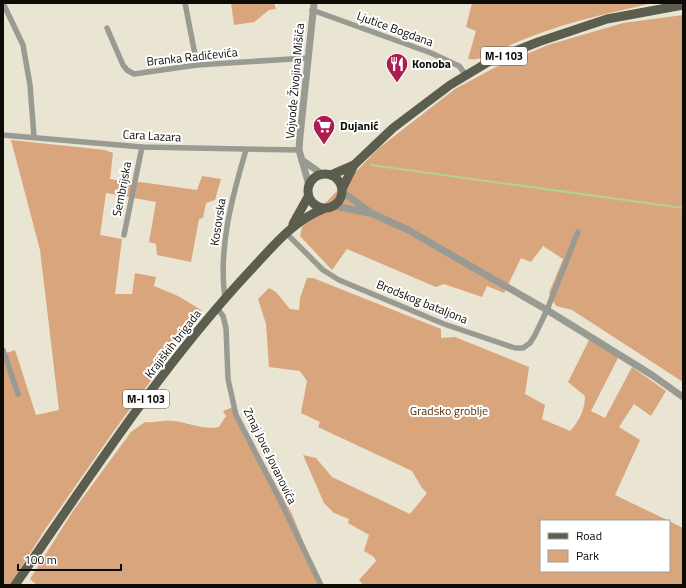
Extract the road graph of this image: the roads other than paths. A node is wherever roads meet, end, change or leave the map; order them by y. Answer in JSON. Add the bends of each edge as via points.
{"nodes":[{"id":1,"x":3,"y":3,"type":"edge"},
{"id":2,"x":185,"y":3,"type":"edge"},
{"id":3,"x":683,"y":5,"type":"edge"},
{"id":4,"x":313,"y":7,"type":"edge"},
{"id":5,"x":107,"y":28,"type":"dead end"},
{"id":6,"x":307,"y":58,"type":"junction"},
{"id":7,"x":197,"y":65,"type":"junction"},
{"id":8,"x":466,"y":75,"type":"junction"},
{"id":9,"x":3,"y":135,"type":"edge"},
{"id":10,"x":34,"y":137,"type":"junction"},
{"id":11,"x":142,"y":147,"type":"junction"},
{"id":12,"x":246,"y":150,"type":"junction"},
{"id":13,"x":299,"y":150,"type":"junction"},
{"id":14,"x":302,"y":160,"type":"junction"},
{"id":15,"x":354,"y":165,"type":"junction"},
{"id":16,"x":322,"y":174,"type":"junction"},
{"id":17,"x":331,"y":175,"type":"junction"},
{"id":18,"x":309,"y":185,"type":"junction"},
{"id":19,"x":342,"y":190,"type":"junction"},
{"id":20,"x":308,"y":197,"type":"junction"},
{"id":21,"x":335,"y":206,"type":"junction"},
{"id":22,"x":323,"y":209,"type":"junction"},
{"id":23,"x":371,"y":213,"type":"junction"},
{"id":24,"x":293,"y":226,"type":"junction"},
{"id":25,"x":578,"y":232,"type":"dead end"},
{"id":26,"x":286,"y":233,"type":"junction"},
{"id":27,"x":124,"y":235,"type":"dead end"},
{"id":28,"x":225,"y":298,"type":"junction"},
{"id":29,"x":217,"y":308,"type":"junction"},
{"id":30,"x":547,"y":310,"type":"junction"},
{"id":31,"x":3,"y":350,"type":"edge"},
{"id":32,"x":18,"y":394,"type":"dead end"},
{"id":33,"x":683,"y":397,"type":"edge"},
{"id":34,"x":15,"y":585,"type":"edge"},
{"id":35,"x":321,"y":585,"type":"edge"}],
"edges":[{"from":1,"to":10,"type":"street","via":[[23,45],[30,85]]},
{"from":2,"to":7,"type":"street"},
{"from":3,"to":8,"type":"main road","number":"M-I 103","via":[[607,20],[545,39],[490,61]]},
{"from":4,"to":6,"type":"street","name":"Vojvode Živojina Mišića"},
{"from":4,"to":8,"type":"street","name":"Ljutice Bogdana","via":[[431,53],[459,66]]},
{"from":5,"to":7,"type":"street","name":"Branka Radičevića","via":[[124,65],[134,74]]},
{"from":6,"to":7,"type":"street","name":"Branka Radičevića"},
{"from":6,"to":13,"type":"street","name":"Vojvode Živojina Mišića"},
{"from":8,"to":15,"type":"main road","number":"M-I 103","via":[[393,128]]},
{"from":9,"to":10,"type":"street","name":"Cara Lazara"},
{"from":10,"to":11,"type":"street","name":"Cara Lazara"},
{"from":11,"to":12,"type":"street","name":"Cara Lazara"},
{"from":11,"to":27,"type":"street","name":"Sembrijska"},
{"from":12,"to":13,"type":"street","name":"Cara Lazara"},
{"from":12,"to":28,"type":"street","name":"Kosovska","via":[[232,198],[227,228],[224,253]]},
{"from":13,"to":14,"type":"street","name":"Vojvode Živojina Mišića"},
{"from":14,"to":16,"type":"street"},
{"from":14,"to":18,"type":"street","name":"Vojvode Živojina Mišića"},
{"from":15,"to":17,"type":"main road","number":"M-I 103"},
{"from":15,"to":19,"type":"main road","number":"M-I 103"},
{"from":16,"to":17,"type":"main road","number":"M-I 103"},
{"from":16,"to":18,"type":"main road","via":[[313,178]]},
{"from":17,"to":19,"type":"main road","via":[[339,180]]},
{"from":18,"to":20,"type":"main road","number":"M-I 103"},
{"from":19,"to":21,"type":"main road","number":"M-I 103","via":[[342,197]]},
{"from":19,"to":23,"type":"street"},
{"from":20,"to":22,"type":"main road","via":[[316,206]]},
{"from":20,"to":24,"type":"main road","name":"Krajiških brigada","number":"M-I 103"},
{"from":21,"to":22,"type":"main road","number":"M-I 103"},
{"from":21,"to":23,"type":"street"},
{"from":22,"to":24,"type":"main road","name":"Krajiških brigada","number":"M-I 103"},
{"from":23,"to":30,"type":"street","via":[[408,230]]},
{"from":24,"to":26,"type":"main road","name":"Krajiških brigada","number":"M-I 103"},
{"from":25,"to":30,"type":"street","name":"Brodskog bataljona"},
{"from":26,"to":28,"type":"main road","name":"Krajiških brigada","number":"M-I 103"},
{"from":26,"to":30,"type":"street","name":"Brodskog bataljona","via":[[323,270],[339,280],[444,324],[508,347],[522,348],[530,343]]},
{"from":28,"to":29,"type":"main road","name":"Krajiških brigada","number":"M-I 103"},
{"from":29,"to":34,"type":"main road","name":"Krajiških brigada","number":"M-I 103","via":[[181,350],[102,457]]},
{"from":29,"to":35,"type":"street","name":"Zmaj Jove Jovanovića","via":[[223,316],[226,328],[228,379],[236,415]]},
{"from":30,"to":33,"type":"street"},
{"from":31,"to":32,"type":"street"}]}
